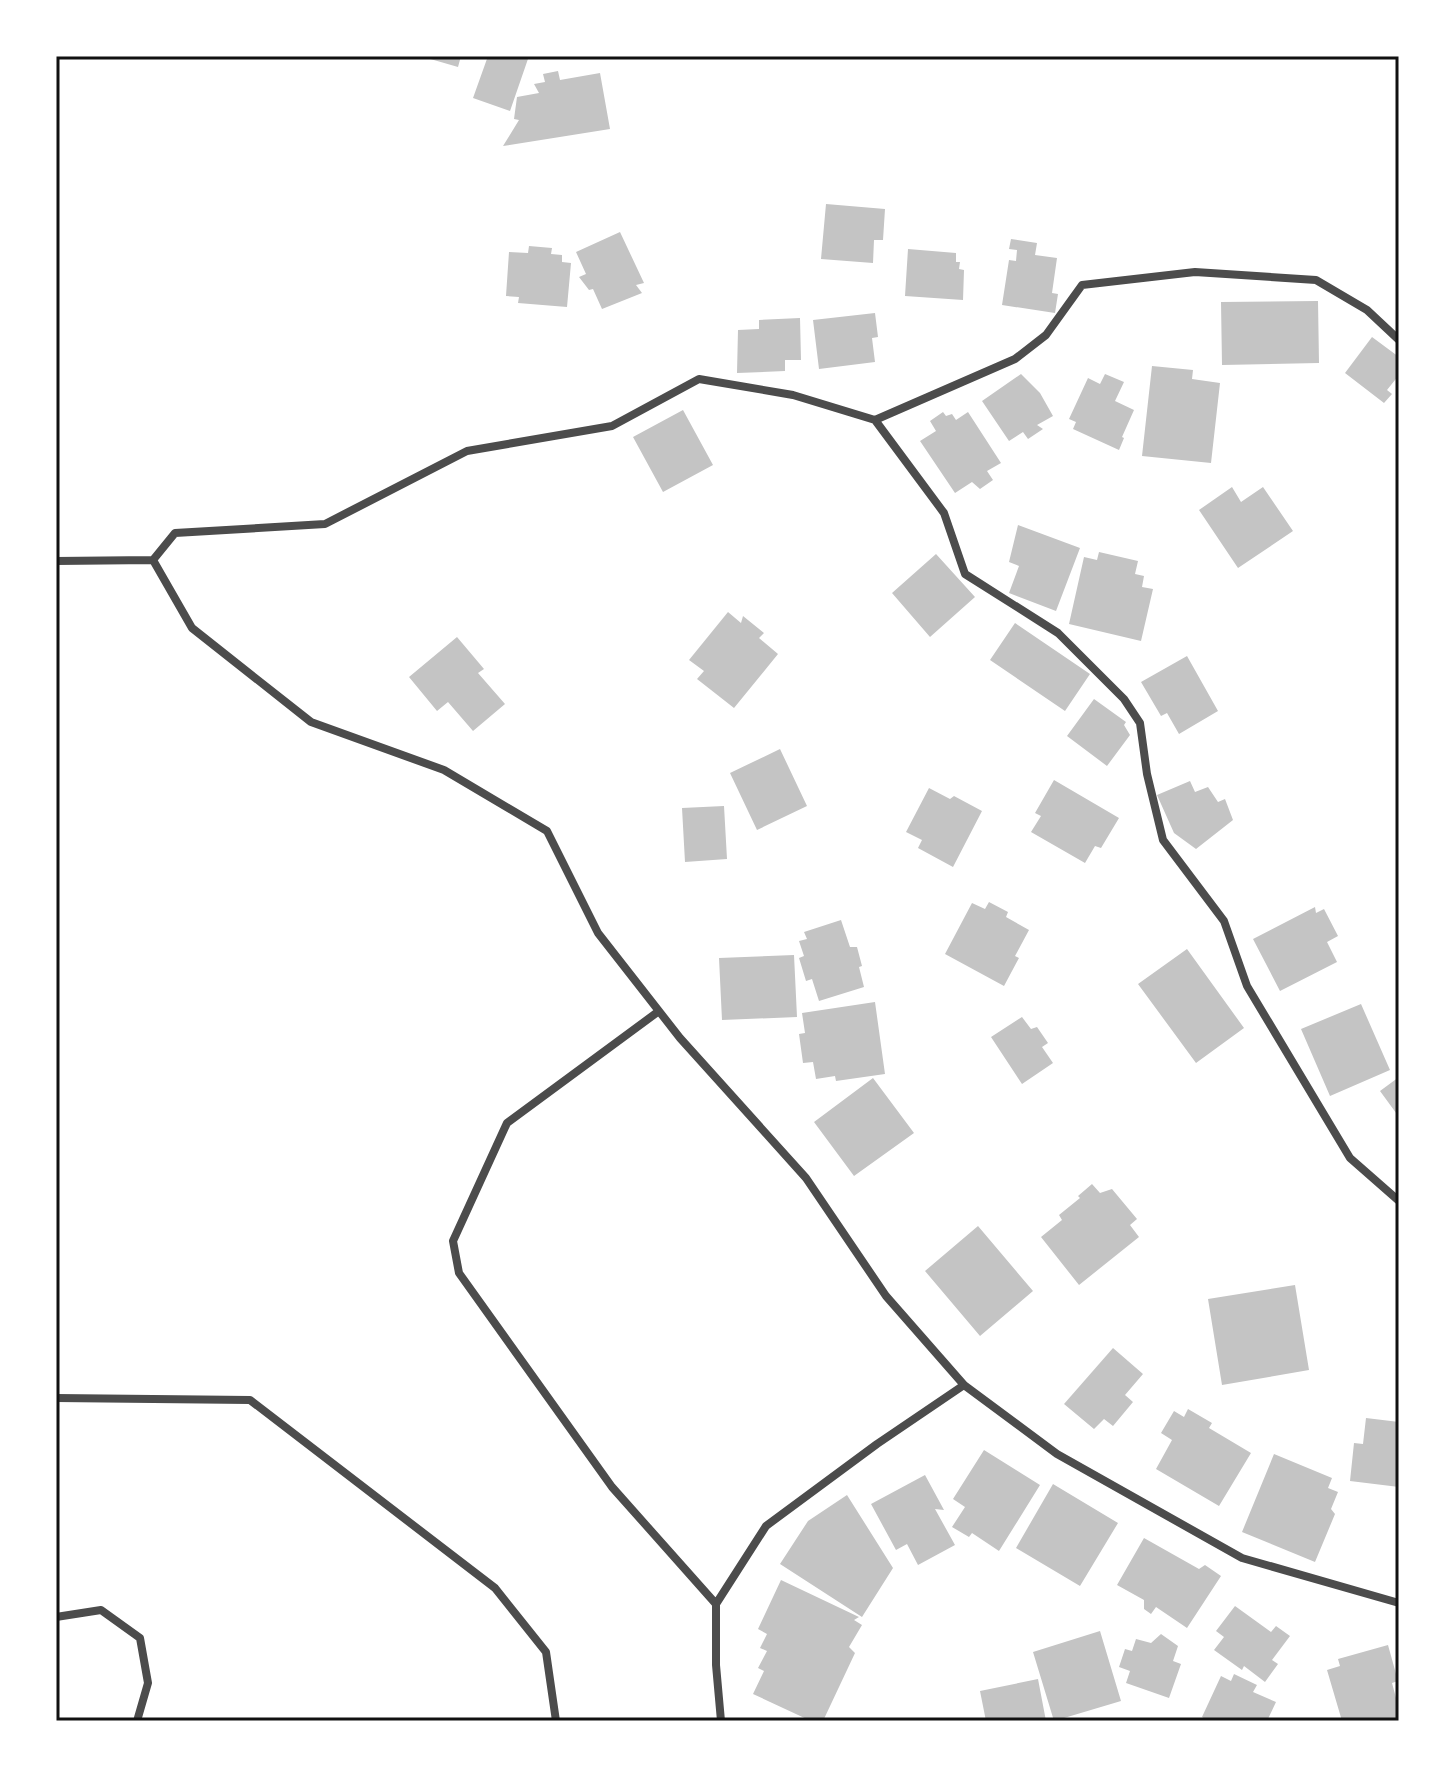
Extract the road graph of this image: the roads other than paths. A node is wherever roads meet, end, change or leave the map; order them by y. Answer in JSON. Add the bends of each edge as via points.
{"nodes":[{"id":1,"x":1399,"y":340,"type":"edge"},
{"id":2,"x":875,"y":420,"type":"junction"},
{"id":3,"x":153,"y":560,"type":"junction"},
{"id":4,"x":56,"y":561,"type":"edge"},
{"id":5,"x":659,"y":1011,"type":"junction"},
{"id":6,"x":1399,"y":1201,"type":"edge"},
{"id":7,"x":964,"y":1385,"type":"junction"},
{"id":8,"x":56,"y":1398,"type":"edge"},
{"id":9,"x":1399,"y":1603,"type":"edge"},
{"id":10,"x":716,"y":1604,"type":"junction"},
{"id":11,"x":56,"y":1617,"type":"edge"},
{"id":12,"x":137,"y":1721,"type":"edge"},
{"id":13,"x":556,"y":1721,"type":"edge"},
{"id":14,"x":721,"y":1721,"type":"edge"}],
"edges":[{"from":1,"to":2,"type":"street","via":[[1367,310],[1316,280],[1195,272],[1082,285],[1046,335],[1015,359]]},
{"from":2,"to":3,"type":"street","via":[[793,395],[699,379],[612,426],[467,451],[325,524],[175,533]]},
{"from":2,"to":6,"type":"street","via":[[944,513],[965,574],[1058,633],[1124,699],[1140,723],[1163,840],[1224,921],[1247,986],[1350,1158]]},
{"from":3,"to":4,"type":"street"},
{"from":3,"to":5,"type":"street","via":[[192,628],[311,722],[444,770],[547,831],[598,933]]},
{"from":5,"to":7,"type":"street","via":[[806,1178],[886,1296]]},
{"from":5,"to":10,"type":"street","via":[[507,1123],[453,1241],[459,1273],[612,1487]]},
{"from":7,"to":9,"type":"street","via":[[1057,1454],[1242,1558]]},
{"from":7,"to":10,"type":"street","via":[[766,1526]]},
{"from":8,"to":13,"type":"street","via":[[250,1400],[495,1588],[546,1652]]},
{"from":10,"to":14,"type":"street"},
{"from":11,"to":12,"type":"street","via":[[101,1610],[140,1638],[148,1683]]}]}
